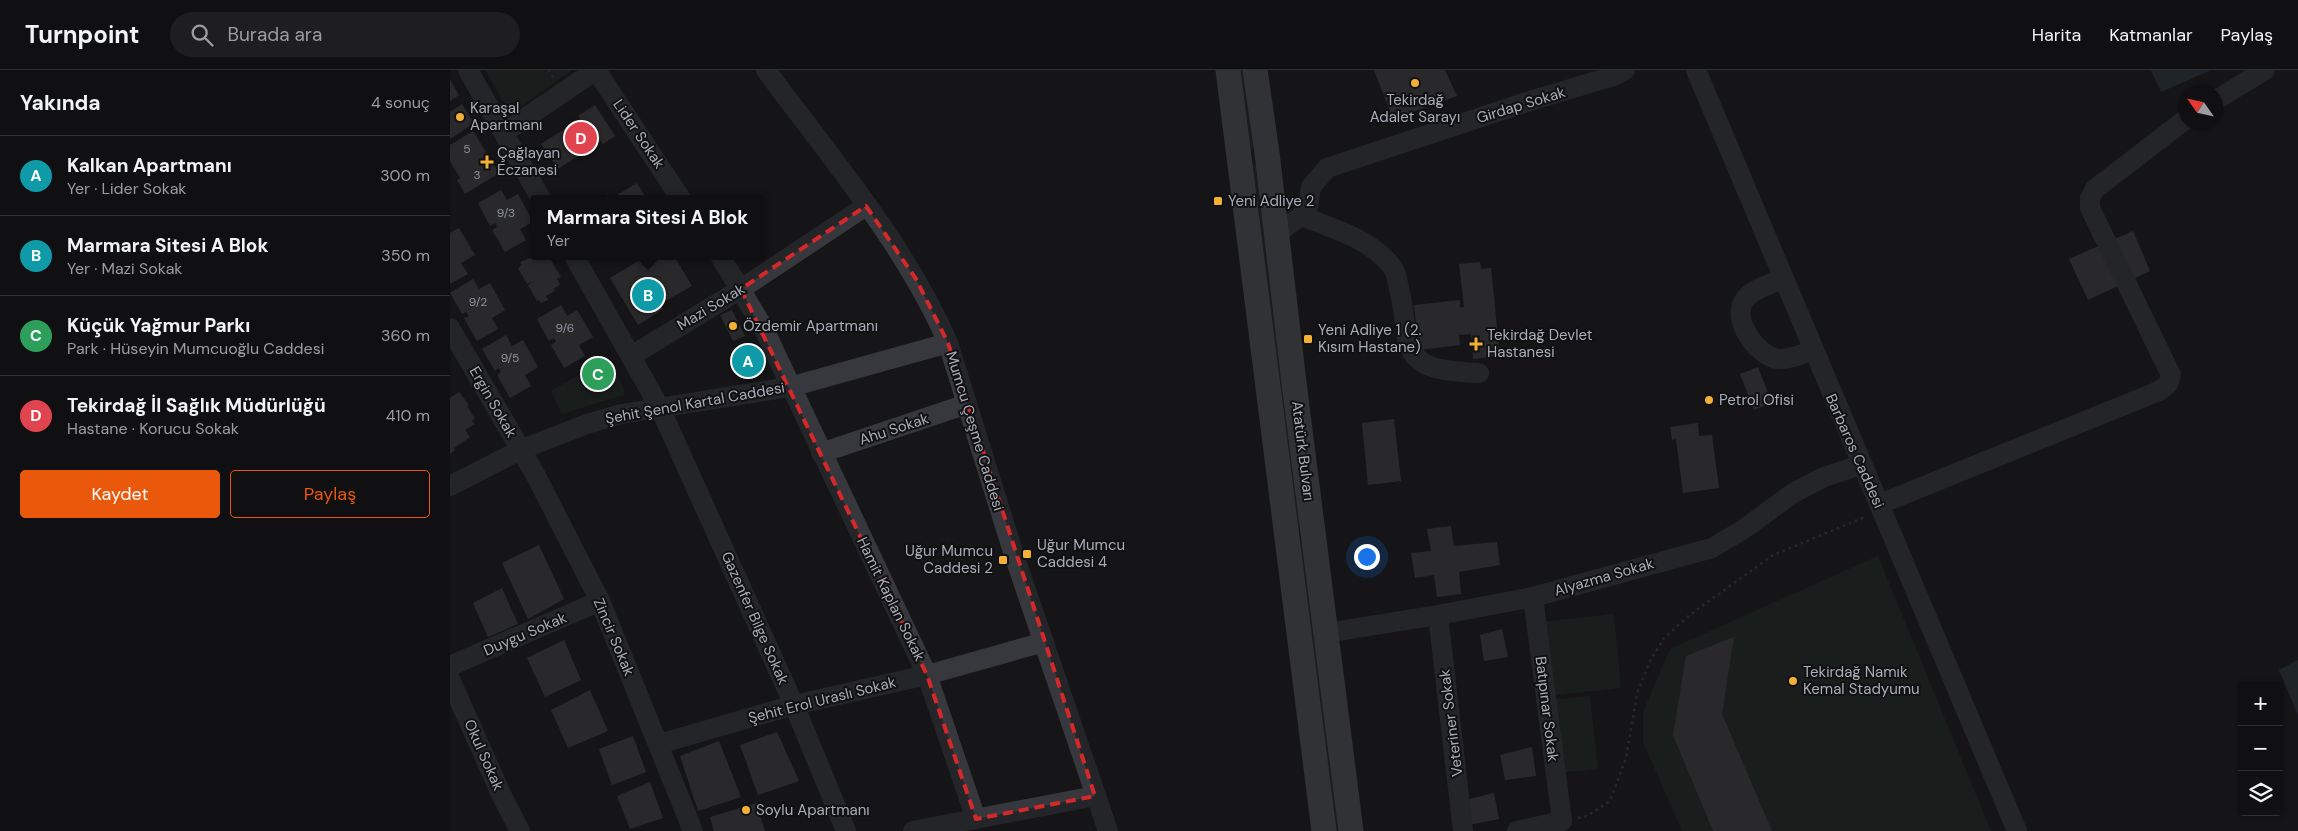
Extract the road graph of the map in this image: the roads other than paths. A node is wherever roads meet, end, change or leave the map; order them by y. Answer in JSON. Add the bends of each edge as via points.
{"nodes":[{"id":1,"x":468,"y":70,"type":"edge"},
{"id":2,"x":596,"y":70,"type":"edge"},
{"id":3,"x":766,"y":70,"type":"edge"},
{"id":4,"x":1228,"y":70,"type":"edge"},
{"id":5,"x":1255,"y":70,"type":"edge"},
{"id":6,"x":1625,"y":70,"type":"edge"},
{"id":7,"x":1696,"y":70,"type":"edge"},
{"id":8,"x":2264,"y":70,"type":"edge"},
{"id":9,"x":2223,"y":96,"type":"edge"},
{"id":10,"x":2178,"y":125,"type":"edge"},
{"id":11,"x":505,"y":132,"type":"junction"},
{"id":12,"x":539,"y":195,"type":"edge"},
{"id":13,"x":679,"y":195,"type":"edge"},
{"id":14,"x":866,"y":206,"type":"junction"},
{"id":15,"x":1301,"y":216,"type":"junction"},
{"id":16,"x":1276,"y":234,"type":"junction"},
{"id":17,"x":576,"y":260,"type":"edge"},
{"id":18,"x":723,"y":260,"type":"edge"},
{"id":19,"x":1782,"y":279,"type":"junction"},
{"id":20,"x":741,"y":289,"type":"junction"},
{"id":21,"x":450,"y":328,"type":"edge"},
{"id":22,"x":948,"y":343,"type":"junction"},
{"id":23,"x":1812,"y":351,"type":"junction"},
{"id":24,"x":631,"y":356,"type":"junction"},
{"id":25,"x":1479,"y":373,"type":"dead end"},
{"id":26,"x":790,"y":387,"type":"junction"},
{"id":27,"x":967,"y":404,"type":"junction"},
{"id":28,"x":660,"y":408,"type":"junction"},
{"id":29,"x":520,"y":450,"type":"junction"},
{"id":30,"x":821,"y":453,"type":"junction"},
{"id":31,"x":1861,"y":465,"type":"junction"},
{"id":32,"x":450,"y":486,"type":"edge"},
{"id":33,"x":1880,"y":507,"type":"junction"},
{"id":34,"x":1533,"y":597,"type":"junction"},
{"id":35,"x":600,"y":601,"type":"junction"},
{"id":36,"x":1438,"y":616,"type":"junction"},
{"id":37,"x":1326,"y":633,"type":"junction"},
{"id":38,"x":1044,"y":642,"type":"junction"},
{"id":39,"x":450,"y":666,"type":"edge"},
{"id":40,"x":927,"y":675,"type":"junction"},
{"id":41,"x":450,"y":679,"type":"edge"},
{"id":42,"x":794,"y":705,"type":"junction"},
{"id":43,"x":659,"y":744,"type":"junction"},
{"id":44,"x":1095,"y":796,"type":"junction"},
{"id":45,"x":976,"y":819,"type":"junction"},
{"id":46,"x":947,"y":828,"type":"edge"},
{"id":47,"x":520,"y":831,"type":"edge"},
{"id":48,"x":693,"y":831,"type":"edge"},
{"id":49,"x":846,"y":831,"type":"edge"},
{"id":50,"x":913,"y":831,"type":"edge"},
{"id":51,"x":1108,"y":831,"type":"edge"},
{"id":52,"x":1324,"y":831,"type":"edge"},
{"id":53,"x":1351,"y":831,"type":"edge"},
{"id":54,"x":1463,"y":831,"type":"edge"},
{"id":55,"x":1517,"y":831,"type":"edge"},
{"id":56,"x":2016,"y":831,"type":"edge"}],
"edges":[{"from":1,"to":11,"type":"street"},
{"from":2,"to":11,"type":"street"},
{"from":2,"to":13,"type":"street","name":"Lider Sokak"},
{"from":3,"to":14,"type":"street","name":"Mumcu Çeşme Caddesi"},
{"from":4,"to":52,"type":"main road","name":"Atatürk Bulvarı"},
{"from":5,"to":16,"type":"main road","name":"Atatürk Bulvarı"},
{"from":6,"to":15,"type":"street","name":"Girdap Sokak","via":[[1327,168],[1311,188],[1308,206]]},
{"from":7,"to":19,"type":"street","name":"Barbaros Caddesi"},
{"from":8,"to":9,"type":"street"},
{"from":10,"to":33,"type":"street","via":[[2095,189],[2090,198],[2090,208],[2171,375],[2168,384],[2159,391]]},
{"from":11,"to":12,"type":"street"},
{"from":14,"to":20,"type":"street","name":"Mazi Sokak"},
{"from":14,"to":22,"type":"street","name":"Mumcu Çeşme Caddesi","via":[[916,279]]},
{"from":15,"to":16,"type":"street"},
{"from":15,"to":25,"type":"street","via":[[1342,232],[1379,252],[1394,269],[1407,341],[1417,359],[1434,369]]},
{"from":16,"to":37,"type":"main road","name":"Atatürk Bulvarı"},
{"from":17,"to":24,"type":"street","name":"Gazenfer Bilge Sokak"},
{"from":18,"to":20,"type":"street"},
{"from":19,"to":23,"type":"street","name":"Barbaros Caddesi"},
{"from":19,"to":23,"type":"street","via":[[1756,290],[1744,300],[1741,311],[1743,324],[1753,343],[1765,354],[1778,359]]},
{"from":20,"to":24,"type":"street","name":"Mazi Sokak"},
{"from":20,"to":26,"type":"street","via":[[763,327]]},
{"from":21,"to":29,"type":"street","name":"Ergin Sokak"},
{"from":22,"to":26,"type":"street","name":"Şehit Şenol Kartal Caddesi"},
{"from":22,"to":27,"type":"street","name":"Mumcu Çeşme Caddesi"},
{"from":23,"to":31,"type":"street","name":"Barbaros Caddesi"},
{"from":24,"to":28,"type":"street","name":"Gazenfer Bilge Sokak"},
{"from":26,"to":28,"type":"street","name":"Şehit Şenol Kartal Caddesi"},
{"from":26,"to":30,"type":"street","name":"Hamit Kaplan Sokak"},
{"from":27,"to":30,"type":"street","name":"Ahu Sokak"},
{"from":27,"to":38,"type":"street","name":"Mumcu Çeşme Caddesi"},
{"from":28,"to":29,"type":"street","name":"Şehit Şenol Kartal Caddesi","via":[[587,424]]},
{"from":28,"to":42,"type":"street","name":"Gazenfer Bilge Sokak"},
{"from":29,"to":32,"type":"street","name":"Şehit Şenol Kartal Caddesi"},
{"from":29,"to":35,"type":"street","name":"Zincir Sokak"},
{"from":30,"to":40,"type":"street","name":"Hamit Kaplan Sokak"},
{"from":31,"to":33,"type":"street","name":"Barbaros Caddesi"},
{"from":31,"to":34,"type":"street","name":"Alyazma Sokak","via":[[1824,477],[1793,493],[1712,548]]},
{"from":33,"to":56,"type":"street","name":"Barbaros Caddesi"},
{"from":34,"to":36,"type":"street","name":"Alyazma Sokak"},
{"from":34,"to":55,"type":"street","name":"Batıpınar Sokak","via":[[1562,822]]},
{"from":35,"to":39,"type":"street","name":"Duygu Sokak"},
{"from":35,"to":43,"type":"street","name":"Zincir Sokak"},
{"from":36,"to":37,"type":"street","name":"Alyazma Sokak"},
{"from":36,"to":54,"type":"street","name":"Veteriner Sokak"},
{"from":37,"to":53,"type":"main road","name":"Atatürk Bulvarı"},
{"from":38,"to":40,"type":"street","name":"Şehit Erol Uraslı Sokak"},
{"from":38,"to":44,"type":"street","name":"Mumcu Çeşme Caddesi"},
{"from":40,"to":42,"type":"street","name":"Şehit Erol Uraslı Sokak"},
{"from":40,"to":45,"type":"street","name":"Hamit Kaplan Sokak"},
{"from":41,"to":47,"type":"street","name":"Okul Sokak","via":[[500,794]]},
{"from":42,"to":43,"type":"street","name":"Şehit Erol Uraslı Sokak"},
{"from":42,"to":49,"type":"street","name":"Gazenfer Bilge Sokak"},
{"from":43,"to":48,"type":"street","name":"Zincir Sokak"},
{"from":44,"to":45,"type":"street"},
{"from":44,"to":51,"type":"street","name":"Mumcu Çeşme Caddesi"},
{"from":45,"to":46,"type":"street"},
{"from":46,"to":50,"type":"street"}]}
